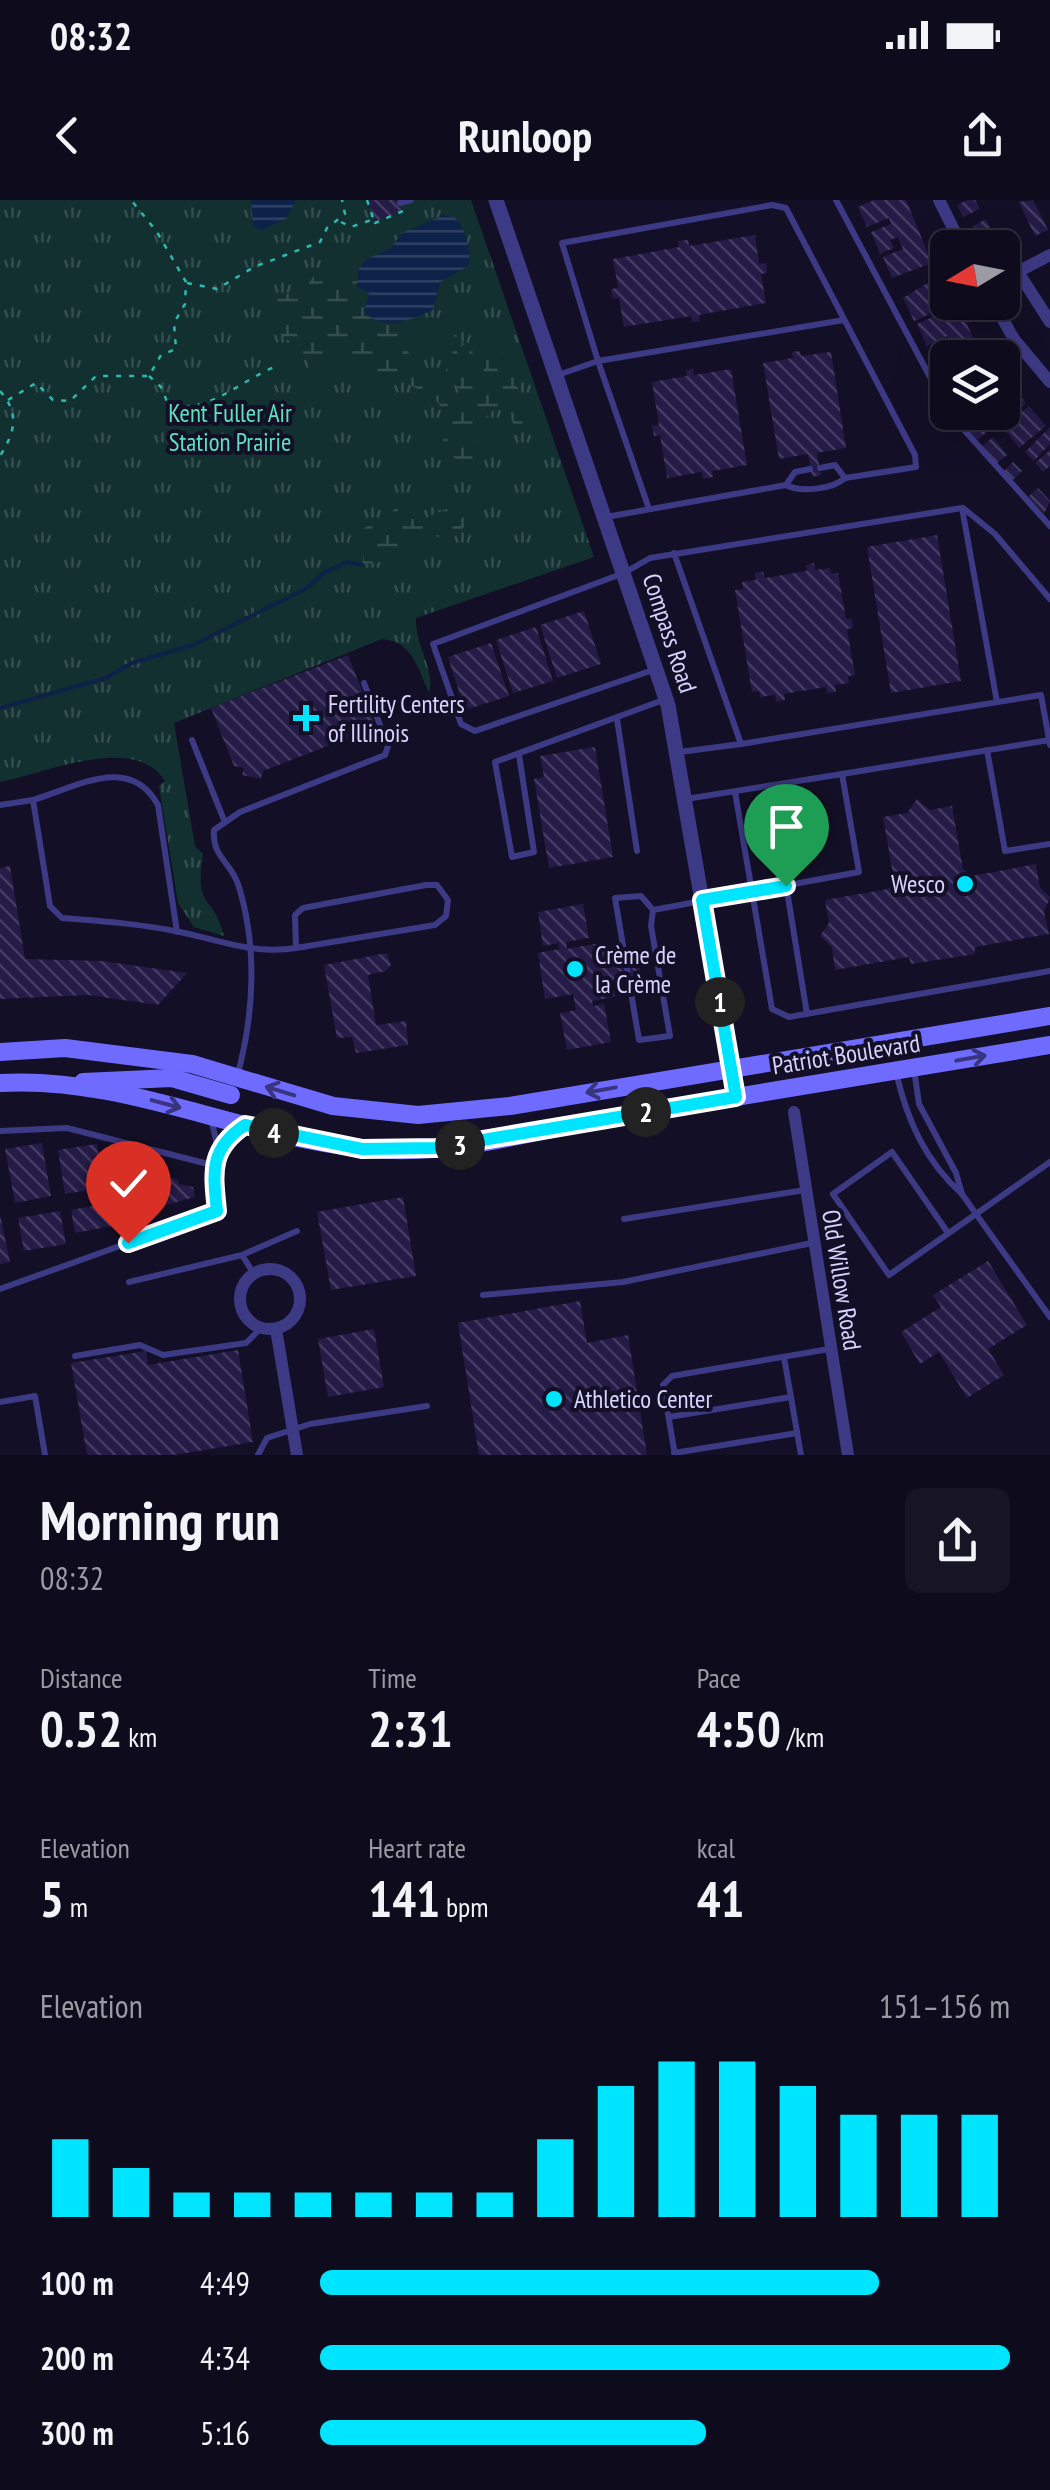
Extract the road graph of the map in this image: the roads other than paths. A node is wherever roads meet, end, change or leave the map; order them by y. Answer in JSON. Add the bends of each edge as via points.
{"nodes":[{"id":1,"x":411,"y":200,"type":"edge"},
{"id":2,"x":496,"y":200,"type":"edge"},
{"id":3,"x":836,"y":200,"type":"edge"},
{"id":4,"x":942,"y":201,"type":"edge"},
{"id":5,"x":400,"y":203,"type":"road end"},
{"id":6,"x":956,"y":230,"type":"edge"},
{"id":7,"x":1050,"y":256,"type":"edge"},
{"id":8,"x":1020,"y":271,"type":"edge"},
{"id":9,"x":1020,"y":275,"type":"edge"},
{"id":10,"x":844,"y":320,"type":"junction"},
{"id":11,"x":1003,"y":320,"type":"edge"},
{"id":12,"x":1050,"y":322,"type":"edge"},
{"id":13,"x":1014,"y":339,"type":"joint"},
{"id":14,"x":598,"y":361,"type":"junction"},
{"id":15,"x":556,"y":375,"type":"junction"},
{"id":16,"x":930,"y":380,"type":"edge"},
{"id":17,"x":1050,"y":382,"type":"edge"},
{"id":18,"x":964,"y":430,"type":"edge"},
{"id":19,"x":846,"y":478,"type":"junction"},
{"id":20,"x":786,"y":485,"type":"junction"},
{"id":21,"x":962,"y":508,"type":"junction"},
{"id":22,"x":649,"y":509,"type":"junction"},
{"id":23,"x":605,"y":518,"type":"junction"},
{"id":24,"x":1050,"y":526,"type":"edge"},
{"id":25,"x":674,"y":554,"type":"junction"},
{"id":26,"x":624,"y":573,"type":"junction"},
{"id":27,"x":1050,"y":599,"type":"edge"},
{"id":28,"x":657,"y":668,"type":"junction"},
{"id":29,"x":364,"y":683,"type":"dead end"},
{"id":30,"x":1050,"y":693,"type":"edge"},
{"id":31,"x":1040,"y":695,"type":"junction"},
{"id":32,"x":666,"y":699,"type":"junction"},
{"id":33,"x":997,"y":702,"type":"junction"},
{"id":34,"x":616,"y":718,"type":"junction"},
{"id":35,"x":192,"y":740,"type":"dead end"},
{"id":36,"x":1050,"y":742,"type":"edge"},
{"id":37,"x":741,"y":744,"type":"junction"},
{"id":38,"x":988,"y":750,"type":"junction"},
{"id":39,"x":677,"y":752,"type":"junction"},
{"id":40,"x":520,"y":755,"type":"junction"},
{"id":41,"x":842,"y":774,"type":"junction"},
{"id":42,"x":770,"y":786,"type":"junction"},
{"id":43,"x":735,"y":792,"type":"junction"},
{"id":44,"x":33,"y":800,"type":"junction"},
{"id":45,"x":685,"y":800,"type":"junction"},
{"id":46,"x":0,"y":805,"type":"edge"},
{"id":47,"x":224,"y":820,"type":"junction"},
{"id":48,"x":1050,"y":844,"type":"edge"},
{"id":49,"x":638,"y":851,"type":"dead end"},
{"id":50,"x":786,"y":886,"type":"junction"},
{"id":51,"x":752,"y":892,"type":"junction"},
{"id":52,"x":702,"y":900,"type":"junction"},
{"id":53,"x":653,"y":910,"type":"junction"},
{"id":54,"x":177,"y":932,"type":"junction"},
{"id":55,"x":296,"y":948,"type":"junction"},
{"id":56,"x":248,"y":950,"type":"junction"},
{"id":57,"x":1050,"y":971,"type":"edge"},
{"id":58,"x":807,"y":1014,"type":"junction"},
{"id":59,"x":1050,"y":1016,"type":"edge"},
{"id":60,"x":1050,"y":1044,"type":"edge"},
{"id":61,"x":0,"y":1052,"type":"edge"},
{"id":62,"x":731,"y":1068,"type":"junction"},
{"id":63,"x":905,"y":1070,"type":"junction"},
{"id":64,"x":0,"y":1083,"type":"edge"},
{"id":65,"x":53,"y":1084,"type":"junction"},
{"id":66,"x":234,"y":1087,"type":"junction"},
{"id":67,"x":736,"y":1097,"type":"junction"},
{"id":68,"x":794,"y":1112,"type":"dead end"},
{"id":69,"x":211,"y":1116,"type":"junction"},
{"id":70,"x":245,"y":1125,"type":"junction"},
{"id":71,"x":0,"y":1132,"type":"edge"},
{"id":72,"x":218,"y":1148,"type":"junction"},
{"id":73,"x":1050,"y":1162,"type":"edge"},
{"id":74,"x":212,"y":1165,"type":"junction"},
{"id":75,"x":805,"y":1190,"type":"junction"},
{"id":76,"x":962,"y":1194,"type":"junction"},
{"id":77,"x":976,"y":1214,"type":"junction"},
{"id":78,"x":624,"y":1218,"type":"dead end"},
{"id":79,"x":297,"y":1231,"type":"dead end"},
{"id":80,"x":948,"y":1233,"type":"junction"},
{"id":81,"x":812,"y":1243,"type":"junction"},
{"id":82,"x":242,"y":1255,"type":"junction"},
{"id":83,"x":254,"y":1274,"type":"junction"},
{"id":84,"x":129,"y":1282,"type":"dead end"},
{"id":85,"x":0,"y":1289,"type":"edge"},
{"id":86,"x":483,"y":1295,"type":"dead end"},
{"id":87,"x":1050,"y":1317,"type":"edge"},
{"id":88,"x":269,"y":1328,"type":"junction"},
{"id":89,"x":830,"y":1348,"type":"junction"},
{"id":90,"x":76,"y":1356,"type":"dead end"},
{"id":91,"x":784,"y":1356,"type":"junction"},
{"id":92,"x":791,"y":1397,"type":"junction"},
{"id":93,"x":0,"y":1402,"type":"edge"},
{"id":94,"x":427,"y":1406,"type":"dead end"},
{"id":95,"x":668,"y":1417,"type":"junction"},
{"id":96,"x":293,"y":1432,"type":"junction"},
{"id":97,"x":797,"y":1433,"type":"junction"},
{"id":98,"x":674,"y":1454,"type":"edge"},
{"id":99,"x":44,"y":1455,"type":"edge"},
{"id":100,"x":258,"y":1455,"type":"edge"},
{"id":101,"x":297,"y":1455,"type":"edge"},
{"id":102,"x":801,"y":1455,"type":"edge"},
{"id":103,"x":848,"y":1455,"type":"edge"}],
"edges":[{"from":1,"to":5,"type":"lane"},
{"from":2,"to":15,"type":"street","name":"Compass Road"},
{"from":3,"to":16,"type":"lane"},
{"from":4,"to":6,"type":"street"},
{"from":7,"to":8,"type":"street"},
{"from":9,"to":12,"type":"street"},
{"from":10,"to":14,"type":"lane"},
{"from":10,"to":14,"type":"lane","via":[[786,208],[772,205],[562,243]]},
{"from":10,"to":19,"type":"lane","via":[[916,467]]},
{"from":11,"to":13,"type":"street"},
{"from":13,"to":17,"type":"street"},
{"from":14,"to":15,"type":"lane"},
{"from":14,"to":22,"type":"lane"},
{"from":15,"to":23,"type":"street","name":"Compass Road"},
{"from":18,"to":24,"type":"lane"},
{"from":19,"to":20,"type":"lane","via":[[802,490]]},
{"from":19,"to":20,"type":"lane","via":[[835,465],[795,472]]},
{"from":20,"to":22,"type":"lane"},
{"from":21,"to":25,"type":"lane"},
{"from":21,"to":27,"type":"lane","via":[[995,534]]},
{"from":21,"to":33,"type":"lane"},
{"from":22,"to":23,"type":"lane"},
{"from":23,"to":26,"type":"street","name":"Compass Road"},
{"from":25,"to":26,"type":"lane"},
{"from":25,"to":37,"type":"lane"},
{"from":26,"to":28,"type":"street","name":"Compass Road"},
{"from":26,"to":28,"type":"lane","via":[[433,644],[461,724],[475,732]]},
{"from":28,"to":32,"type":"street","name":"Compass Road"},
{"from":29,"to":47,"type":"lane","via":[[388,746],[385,755]]},
{"from":30,"to":31,"type":"lane"},
{"from":31,"to":33,"type":"lane"},
{"from":31,"to":36,"type":"lane"},
{"from":32,"to":34,"type":"lane"},
{"from":32,"to":39,"type":"street","name":"Compass Road"},
{"from":33,"to":37,"type":"lane"},
{"from":34,"to":40,"type":"lane"},
{"from":34,"to":49,"type":"lane"},
{"from":35,"to":47,"type":"lane"},
{"from":36,"to":38,"type":"lane"},
{"from":37,"to":39,"type":"lane"},
{"from":38,"to":41,"type":"lane"},
{"from":38,"to":48,"type":"lane","via":[[1005,851]]},
{"from":39,"to":45,"type":"street","name":"Compass Road"},
{"from":40,"to":40,"type":"lane","via":[[495,762],[512,857],[534,852]]},
{"from":41,"to":42,"type":"lane"},
{"from":41,"to":50,"type":"lane","via":[[858,872]]},
{"from":42,"to":43,"type":"lane"},
{"from":42,"to":50,"type":"lane"},
{"from":43,"to":45,"type":"lane"},
{"from":43,"to":51,"type":"lane"},
{"from":44,"to":46,"type":"lane"},
{"from":44,"to":54,"type":"lane","via":[[50,906],[62,918]]},
{"from":44,"to":54,"type":"lane","via":[[116,776],[137,778],[149,788],[158,805]]},
{"from":45,"to":52,"type":"street","name":"Compass Road"},
{"from":47,"to":56,"type":"lane","via":[[214,830],[213,847],[237,881]]},
{"from":50,"to":51,"type":"lane"},
{"from":50,"to":58,"type":"lane"},
{"from":51,"to":52,"type":"lane"},
{"from":51,"to":58,"type":"lane","via":[[772,1009],[789,1018]]},
{"from":52,"to":53,"type":"lane"},
{"from":52,"to":62,"type":"street","name":"Compass Road"},
{"from":53,"to":53,"type":"lane","via":[[641,896],[615,898],[639,1040],[670,1036]]},
{"from":54,"to":56,"type":"lane"},
{"from":55,"to":55,"type":"lane","via":[[435,925],[446,916],[448,900],[437,885],[426,885],[302,908],[295,915]]},
{"from":55,"to":56,"type":"lane"},
{"from":56,"to":66,"type":"lane","via":[[248,1033]]},
{"from":57,"to":58,"type":"lane"},
{"from":59,"to":62,"type":"main road","name":"Patriot Boulevard"},
{"from":63,"to":60,"type":"main road","name":"Patriot Boulevard","one_way":true},
{"from":61,"to":66,"type":"main road","name":"Patriot Boulevard","via":[[64,1048],[192,1064]]},
{"from":62,"to":66,"type":"main road","name":"Patriot Boulevard","one_way":true,"via":[[418,1115]]},
{"from":62,"to":67,"type":"street","name":"Compass Road"},
{"from":63,"to":67,"type":"main road","name":"Patriot Boulevard"},
{"from":63,"to":76,"type":"lane"},
{"from":63,"to":76,"type":"lane","via":[[917,1138]]},
{"from":64,"to":65,"type":"main road","name":"Patriot Boulevard"},
{"from":65,"to":66,"type":"main road","via":[[172,1078]]},
{"from":65,"to":69,"type":"main road","name":"Patriot Boulevard","one_way":true},
{"from":66,"to":70,"type":"main road"},
{"from":67,"to":70,"type":"main road","name":"Patriot Boulevard","via":[[436,1148],[362,1149]]},
{"from":68,"to":75,"type":"street","name":"Old Willow Road"},
{"from":69,"to":70,"type":"main road","name":"Patriot Boulevard"},
{"from":69,"to":72,"type":"lane"},
{"from":70,"to":72,"type":"lane"},
{"from":71,"to":74,"type":"lane","via":[[67,1128]]},
{"from":72,"to":74,"type":"lane"},
{"from":73,"to":77,"type":"lane"},
{"from":74,"to":85,"type":"lane","via":[[217,1211]]},
{"from":75,"to":78,"type":"lane"},
{"from":75,"to":81,"type":"street","name":"Old Willow Road"},
{"from":76,"to":77,"type":"lane"},
{"from":77,"to":80,"type":"lane"},
{"from":77,"to":87,"type":"lane"},
{"from":79,"to":82,"type":"lane"},
{"from":80,"to":80,"type":"lane","via":[[889,1275],[833,1194],[892,1152]]},
{"from":81,"to":86,"type":"lane","via":[[623,1282]]},
{"from":81,"to":89,"type":"street","name":"Old Willow Road"},
{"from":82,"to":83,"type":"lane"},
{"from":82,"to":84,"type":"lane"},
{"from":83,"to":88,"type":"street","via":[[240,1298],[246,1317]]},
{"from":83,"to":88,"type":"street","via":[[282,1271],[296,1284],[298,1312]]},
{"from":88,"to":90,"type":"lane","via":[[246,1344],[163,1355],[140,1346]]},
{"from":88,"to":96,"type":"street"},
{"from":89,"to":91,"type":"lane"},
{"from":89,"to":103,"type":"street","name":"Old Willow Road"},
{"from":91,"to":92,"type":"lane"},
{"from":91,"to":95,"type":"lane","via":[[672,1376],[663,1386]]},
{"from":92,"to":95,"type":"lane"},
{"from":92,"to":97,"type":"lane"},
{"from":93,"to":99,"type":"lane","via":[[35,1396]]},
{"from":94,"to":96,"type":"lane"},
{"from":95,"to":98,"type":"lane"},
{"from":96,"to":100,"type":"lane","via":[[267,1438]]},
{"from":96,"to":101,"type":"street"},
{"from":97,"to":98,"type":"lane"},
{"from":97,"to":102,"type":"lane"}]}
